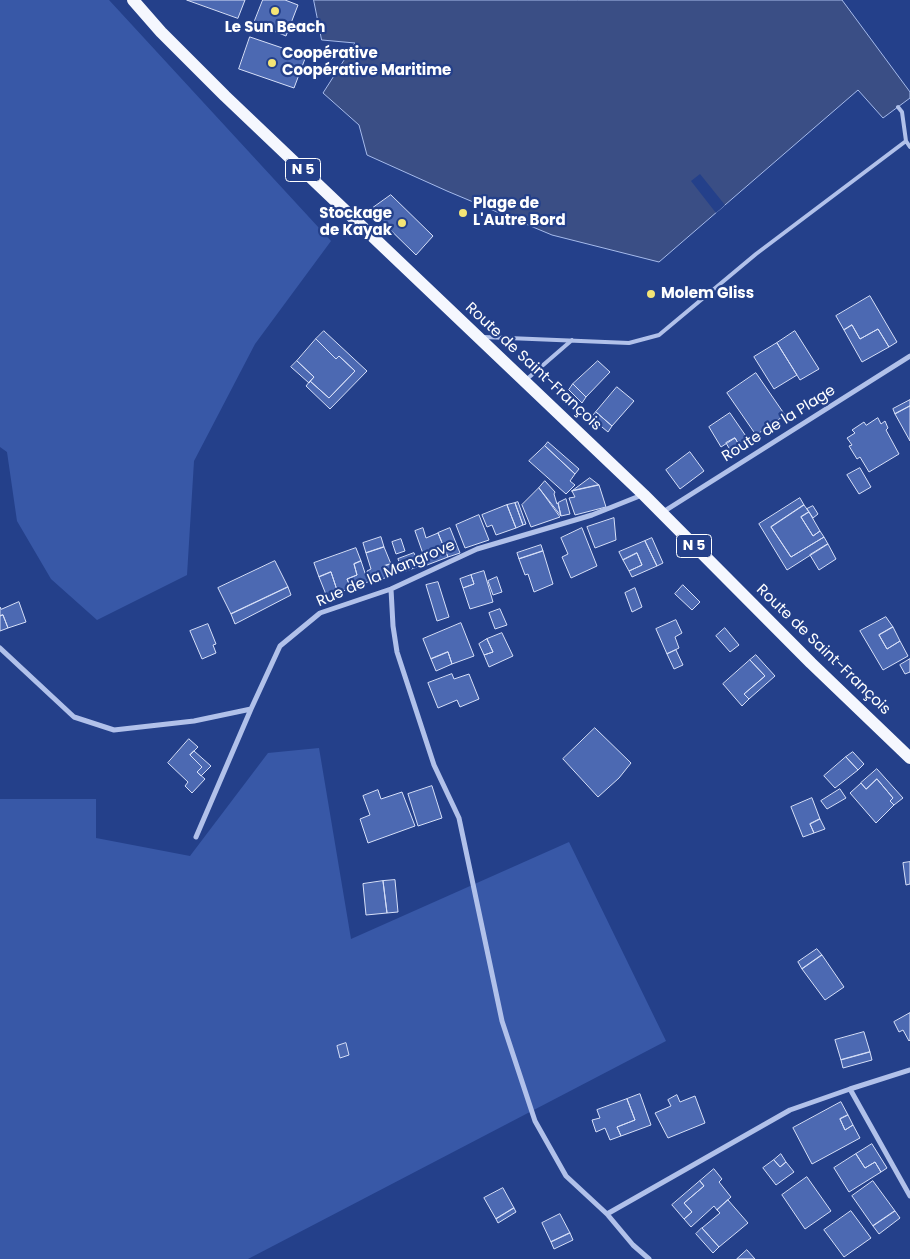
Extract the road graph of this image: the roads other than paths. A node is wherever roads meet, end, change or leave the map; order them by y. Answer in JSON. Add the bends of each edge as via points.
{"nodes":[{"id":1,"x":133,"y":0,"type":"edge"},
{"id":2,"x":898,"y":107,"type":"dead end"},
{"id":3,"x":906,"y":141,"type":"junction"},
{"id":4,"x":910,"y":147,"type":"edge"},
{"id":5,"x":476,"y":336,"type":"junction"},
{"id":6,"x":572,"y":340,"type":"junction"},
{"id":7,"x":910,"y":356,"type":"edge"},
{"id":8,"x":524,"y":381,"type":"junction"},
{"id":9,"x":644,"y":494,"type":"junction"},
{"id":10,"x":662,"y":513,"type":"junction"},
{"id":11,"x":391,"y":589,"type":"junction"},
{"id":12,"x":0,"y":648,"type":"edge"},
{"id":13,"x":252,"y":708,"type":"junction"},
{"id":14,"x":910,"y":758,"type":"edge"},
{"id":15,"x":196,"y":836,"type":"dead end"},
{"id":16,"x":910,"y":1070,"type":"edge"},
{"id":17,"x":850,"y":1089,"type":"junction"},
{"id":18,"x":910,"y":1196,"type":"edge"},
{"id":19,"x":607,"y":1214,"type":"junction"},
{"id":20,"x":649,"y":1259,"type":"edge"}],
"edges":[{"from":1,"to":5,"type":"main road","name":"Route de Saint-François","number":"N 5","via":[[225,96]]},
{"from":2,"to":3,"type":"lane","via":[[902,112]]},
{"from":3,"to":4,"type":"lane"},
{"from":3,"to":6,"type":"lane","via":[[756,254],[659,335],[629,343]]},
{"from":5,"to":6,"type":"lane"},
{"from":5,"to":8,"type":"main road","name":"Route de Saint-François","number":"N 5"},
{"from":6,"to":8,"type":"lane"},
{"from":7,"to":10,"type":"street","name":"Route de la Plage"},
{"from":8,"to":9,"type":"main road","name":"Route de Saint-François","number":"N 5"},
{"from":9,"to":10,"type":"main road","name":"Route de Saint-François","number":"N 5"},
{"from":9,"to":11,"type":"street","name":"Rue de la Mangrove","via":[[477,550]]},
{"from":10,"to":14,"type":"main road","name":"Route de Saint-François","number":"N 5","via":[[810,663]]},
{"from":11,"to":13,"type":"street","name":"Rue de la Mangrove","via":[[320,613],[280,646]]},
{"from":11,"to":19,"type":"street","via":[[397,652],[434,765],[459,818],[502,1021],[535,1121],[566,1176]]},
{"from":12,"to":13,"type":"street","via":[[74,717],[114,730],[194,721]]},
{"from":13,"to":15,"type":"street","name":"Rue de la Mangrove"},
{"from":16,"to":17,"type":"street"},
{"from":17,"to":18,"type":"street"},
{"from":17,"to":19,"type":"street","via":[[790,1110]]},
{"from":19,"to":20,"type":"street"}]}
